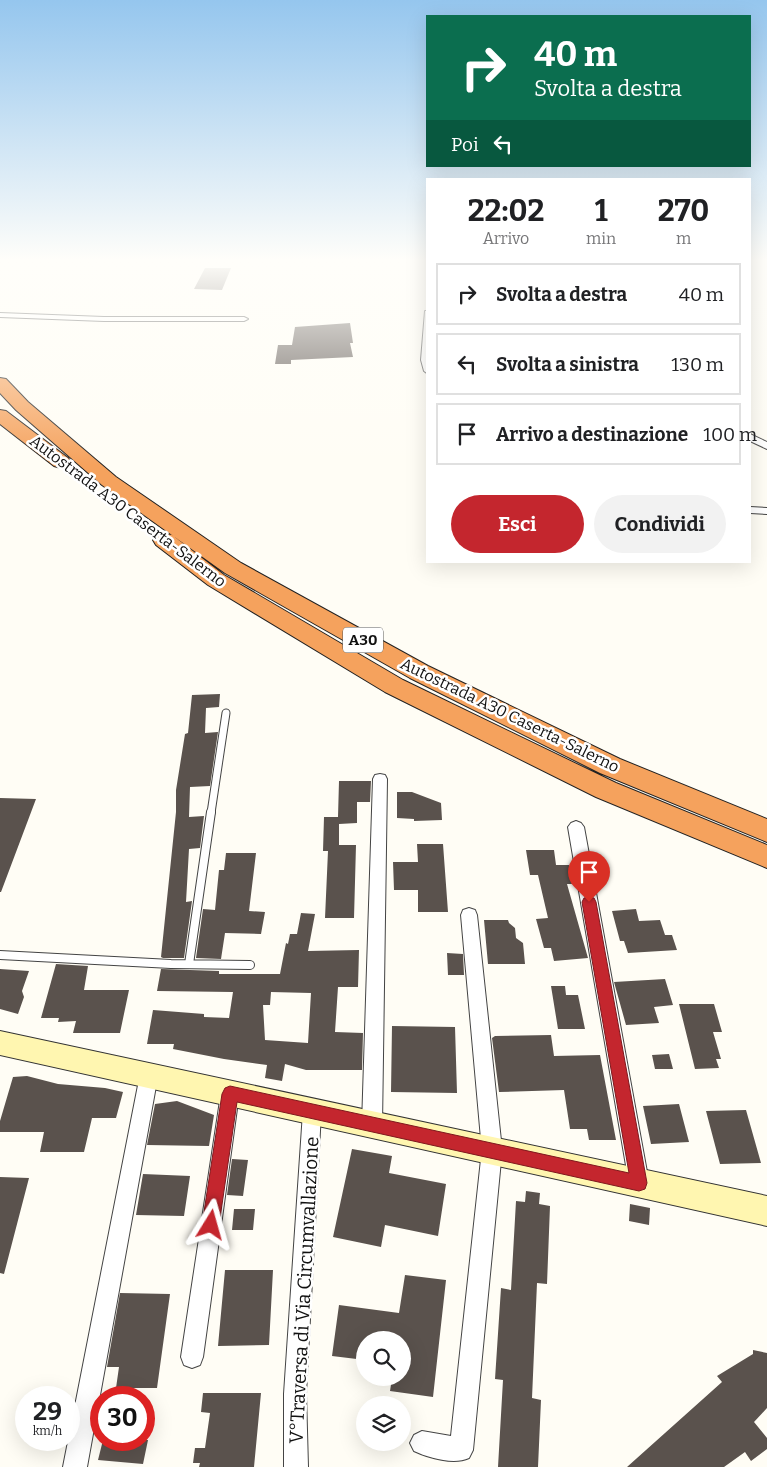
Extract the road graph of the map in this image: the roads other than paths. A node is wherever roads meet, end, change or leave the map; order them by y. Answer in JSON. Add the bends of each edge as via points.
{"nodes":[{"id":1,"x":426,"y":344,"type":"edge"},
{"id":2,"x":426,"y":364,"type":"edge"},
{"id":3,"x":0,"y":383,"type":"edge"},
{"id":4,"x":0,"y":415,"type":"edge"},
{"id":5,"x":751,"y":438,"type":"edge"},
{"id":6,"x":767,"y":446,"type":"edge"},
{"id":7,"x":751,"y":510,"type":"edge"},
{"id":8,"x":767,"y":511,"type":"edge"},
{"id":9,"x":226,"y":713,"type":"dead end"},
{"id":10,"x":380,"y":779,"type":"dead end"},
{"id":11,"x":576,"y":827,"type":"dead end"},
{"id":12,"x":767,"y":831,"type":"edge"},
{"id":13,"x":767,"y":857,"type":"edge"},
{"id":14,"x":469,"y":915,"type":"dead end"},
{"id":15,"x":0,"y":955,"type":"edge"},
{"id":16,"x":189,"y":964,"type":"junction"},
{"id":17,"x":250,"y":965,"type":"dead end"},
{"id":18,"x":0,"y":1043,"type":"edge"},
{"id":19,"x":149,"y":1076,"type":"junction"},
{"id":20,"x":230,"y":1094,"type":"junction"},
{"id":21,"x":312,"y":1112,"type":"junction"},
{"id":22,"x":372,"y":1125,"type":"junction"},
{"id":23,"x":492,"y":1150,"type":"junction"},
{"id":24,"x":639,"y":1183,"type":"junction"},
{"id":25,"x":767,"y":1211,"type":"edge"},
{"id":26,"x":192,"y":1357,"type":"dead end"},
{"id":27,"x":422,"y":1443,"type":"dead end"},
{"id":28,"x":75,"y":1467,"type":"edge"},
{"id":29,"x":296,"y":1467,"type":"edge"}],
"edges":[{"from":1,"to":2,"type":"street"},
{"from":3,"to":12,"type":"highway","name":"Autostrada A30 Caserta-Salerno","number":"A30","via":[[108,481],[233,568],[419,672],[610,766]]},
{"from":4,"to":13,"type":"highway","name":"Autostrada A30 Caserta-Salerno","number":"A30","via":[[216,580],[394,686],[606,790]]},
{"from":5,"to":6,"type":"street"},
{"from":7,"to":8,"type":"street"},
{"from":9,"to":16,"type":"lane"},
{"from":10,"to":22,"type":"street"},
{"from":11,"to":24,"type":"street"},
{"from":14,"to":23,"type":"street"},
{"from":15,"to":16,"type":"lane"},
{"from":16,"to":17,"type":"lane"},
{"from":18,"to":19,"type":"main road"},
{"from":19,"to":20,"type":"main road"},
{"from":19,"to":28,"type":"street"},
{"from":20,"to":21,"type":"main road"},
{"from":20,"to":26,"type":"street"},
{"from":21,"to":22,"type":"main road"},
{"from":21,"to":29,"type":"street","name":"V°Traversa di Via Circumvallazione","via":[[295,1394]]},
{"from":22,"to":23,"type":"main road"},
{"from":23,"to":24,"type":"main road"},
{"from":23,"to":27,"type":"street","via":[[461,1450]]},
{"from":24,"to":25,"type":"main road"}]}
